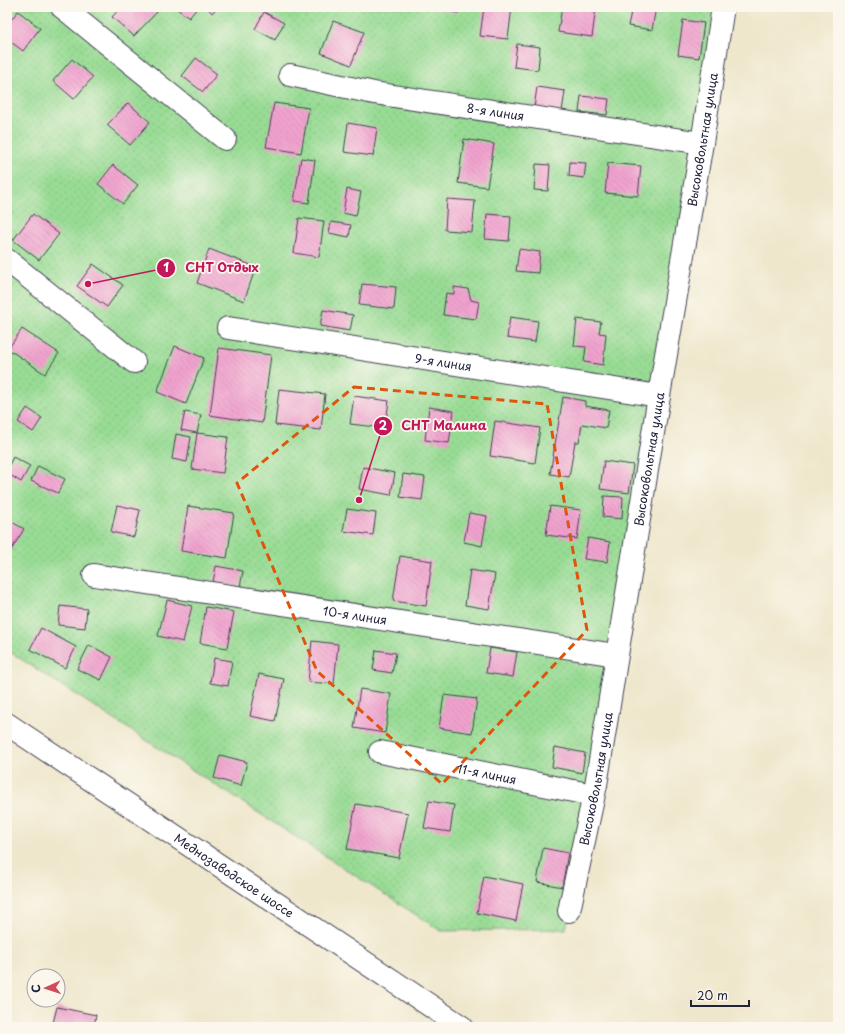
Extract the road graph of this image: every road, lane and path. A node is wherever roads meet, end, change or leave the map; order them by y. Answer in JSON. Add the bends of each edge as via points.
{"nodes":[{"id":1,"x":62,"y":7,"type":"edge"},
{"id":2,"x":723,"y":7,"type":"edge"},
{"id":3,"x":290,"y":75,"type":"dead end"},
{"id":4,"x":225,"y":139,"type":"dead end"},
{"id":5,"x":702,"y":143,"type":"junction"},
{"id":6,"x":7,"y":260,"type":"edge"},
{"id":7,"x":228,"y":328,"type":"dead end"},
{"id":8,"x":134,"y":362,"type":"dead end"},
{"id":9,"x":659,"y":396,"type":"junction"},
{"id":10,"x":94,"y":575,"type":"dead end"},
{"id":11,"x":616,"y":655,"type":"junction"},
{"id":12,"x":7,"y":724,"type":"edge"},
{"id":13,"x":380,"y":752,"type":"dead end"},
{"id":14,"x":593,"y":795,"type":"junction"},
{"id":15,"x":569,"y":910,"type":"dead end"},
{"id":16,"x":462,"y":1027,"type":"edge"}],
"edges":[{"from":1,"to":4,"type":"street"},
{"from":2,"to":5,"type":"street","name":"Высоковольтная улица"},
{"from":3,"to":5,"type":"street","name":"8-я линия","via":[[374,93]]},
{"from":5,"to":9,"type":"street","name":"Высоковольтная улица"},
{"from":6,"to":8,"type":"street"},
{"from":7,"to":9,"type":"street","name":"9-я линия"},
{"from":9,"to":11,"type":"street","name":"Высоковольтная улица"},
{"from":10,"to":11,"type":"street","name":"10-я линия"},
{"from":11,"to":14,"type":"street","name":"Высоковольтная улица"},
{"from":12,"to":16,"type":"street","name":"Меднозаводское шоссе"},
{"from":13,"to":14,"type":"street","name":"11-я линия"},
{"from":14,"to":15,"type":"street","name":"Высоковольтная улица"}]}
